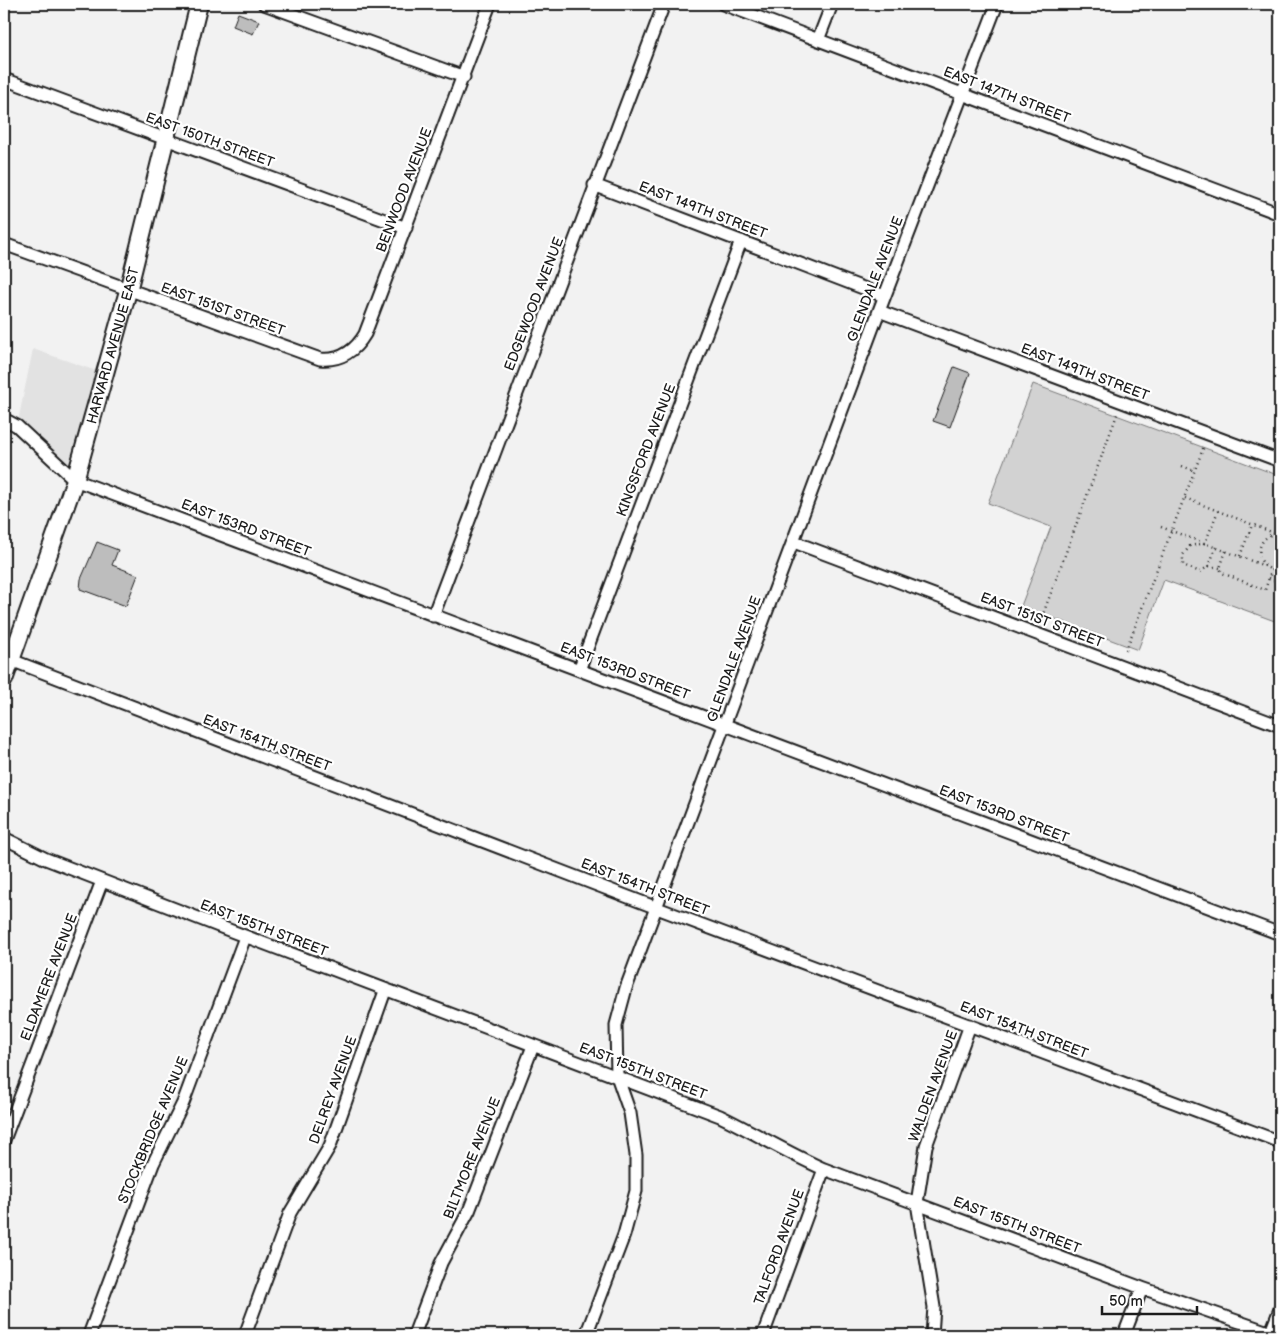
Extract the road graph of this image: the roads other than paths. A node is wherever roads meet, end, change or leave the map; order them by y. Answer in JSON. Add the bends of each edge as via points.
{"nodes":[{"id":1,"x":199,"y":4,"type":"edge"},
{"id":2,"x":264,"y":4,"type":"edge"},
{"id":3,"x":490,"y":4,"type":"edge"},
{"id":4,"x":664,"y":4,"type":"edge"},
{"id":5,"x":723,"y":4,"type":"edge"},
{"id":6,"x":832,"y":4,"type":"edge"},
{"id":7,"x":996,"y":4,"type":"edge"},
{"id":8,"x":818,"y":40,"type":"junction"},
{"id":9,"x":464,"y":77,"type":"junction"},
{"id":10,"x":4,"y":79,"type":"edge"},
{"id":11,"x":962,"y":94,"type":"junction"},
{"id":12,"x":165,"y":140,"type":"junction"},
{"id":13,"x":594,"y":185,"type":"junction"},
{"id":14,"x":1280,"y":214,"type":"edge"},
{"id":15,"x":406,"y":228,"type":"junction"},
{"id":16,"x":741,"y":241,"type":"junction"},
{"id":17,"x":4,"y":244,"type":"edge"},
{"id":18,"x":128,"y":291,"type":"junction"},
{"id":19,"x":884,"y":296,"type":"junction"},
{"id":20,"x":878,"y":311,"type":"junction"},
{"id":21,"x":320,"y":360,"type":"joint"},
{"id":22,"x":4,"y":419,"type":"edge"},
{"id":23,"x":1280,"y":461,"type":"edge"},
{"id":24,"x":75,"y":480,"type":"junction"},
{"id":25,"x":794,"y":542,"type":"junction"},
{"id":26,"x":433,"y":616,"type":"junction"},
{"id":27,"x":7,"y":656,"type":"edge"},
{"id":28,"x":579,"y":670,"type":"junction"},
{"id":29,"x":4,"y":680,"type":"edge"},
{"id":30,"x":725,"y":726,"type":"junction"},
{"id":31,"x":1280,"y":726,"type":"edge"},
{"id":32,"x":4,"y":838,"type":"edge"},
{"id":33,"x":102,"y":881,"type":"junction"},
{"id":34,"x":657,"y":908,"type":"junction"},
{"id":35,"x":1280,"y":934,"type":"edge"},
{"id":36,"x":245,"y":937,"type":"junction"},
{"id":37,"x":385,"y":991,"type":"junction"},
{"id":38,"x":970,"y":1025,"type":"junction"},
{"id":39,"x":532,"y":1046,"type":"junction"},
{"id":40,"x":617,"y":1076,"type":"junction"},
{"id":41,"x":4,"y":1140,"type":"edge"},
{"id":42,"x":1280,"y":1142,"type":"edge"},
{"id":43,"x":824,"y":1169,"type":"junction"},
{"id":44,"x":917,"y":1203,"type":"junction"},
{"id":45,"x":1142,"y":1288,"type":"junction"},
{"id":46,"x":1280,"y":1309,"type":"edge"},
{"id":47,"x":1274,"y":1334,"type":"edge"},
{"id":48,"x":89,"y":1335,"type":"edge"},
{"id":49,"x":245,"y":1335,"type":"edge"},
{"id":50,"x":414,"y":1335,"type":"edge"},
{"id":51,"x":586,"y":1335,"type":"edge"},
{"id":52,"x":763,"y":1335,"type":"edge"},
{"id":53,"x":932,"y":1335,"type":"edge"},
{"id":54,"x":1124,"y":1335,"type":"edge"}],
"edges":[{"from":1,"to":12,"type":"main road","name":"HARVARD AVENUE EAST"},
{"from":2,"to":9,"type":"street"},
{"from":3,"to":9,"type":"street","name":"BENWOOD AVENUE"},
{"from":4,"to":13,"type":"street","name":"EDGEWOOD AVENUE"},
{"from":5,"to":8,"type":"street","name":"EAST 147TH STREET"},
{"from":6,"to":8,"type":"street"},
{"from":7,"to":11,"type":"street","name":"GLENDALE AVENUE"},
{"from":8,"to":11,"type":"street","name":"EAST 147TH STREET"},
{"from":9,"to":15,"type":"street","name":"BENWOOD AVENUE"},
{"from":10,"to":12,"type":"street","name":"EAST 150TH STREET"},
{"from":11,"to":14,"type":"street","name":"EAST 147TH STREET"},
{"from":11,"to":19,"type":"street","name":"GLENDALE AVENUE"},
{"from":12,"to":15,"type":"street","name":"EAST 150TH STREET"},
{"from":12,"to":18,"type":"main road","name":"HARVARD AVENUE EAST"},
{"from":13,"to":16,"type":"street","name":"EAST 149TH STREET"},
{"from":13,"to":26,"type":"street","name":"EDGEWOOD AVENUE"},
{"from":15,"to":21,"type":"street","name":"BENWOOD AVENUE","via":[[358,346],[332,360]]},
{"from":16,"to":19,"type":"street","name":"EAST 149TH STREET"},
{"from":16,"to":28,"type":"street","name":"KINGSFORD AVENUE"},
{"from":17,"to":18,"type":"street","name":"EAST 151ST STREET"},
{"from":18,"to":21,"type":"street","name":"EAST 151ST STREET"},
{"from":18,"to":24,"type":"main road","name":"HARVARD AVENUE EAST"},
{"from":19,"to":20,"type":"street","name":"GLENDALE AVENUE"},
{"from":20,"to":23,"type":"street","name":"EAST 149TH STREET"},
{"from":20,"to":25,"type":"street","name":"GLENDALE AVENUE"},
{"from":22,"to":24,"type":"street","name":"EAST 153RD STREET","via":[[16,426]]},
{"from":24,"to":26,"type":"street","name":"EAST 153RD STREET"},
{"from":24,"to":27,"type":"main road","name":"HARVARD AVENUE EAST"},
{"from":25,"to":30,"type":"street","name":"GLENDALE AVENUE"},
{"from":25,"to":31,"type":"street","name":"EAST 151ST STREET"},
{"from":26,"to":28,"type":"street","name":"EAST 153RD STREET"},
{"from":27,"to":29,"type":"main road","name":"HARVARD AVENUE EAST"},
{"from":27,"to":34,"type":"street","name":"EAST 154TH STREET"},
{"from":28,"to":30,"type":"street","name":"EAST 153RD STREET"},
{"from":30,"to":34,"type":"street","name":"GLENDALE AVENUE"},
{"from":30,"to":35,"type":"street","name":"EAST 153RD STREET"},
{"from":32,"to":33,"type":"street","name":"EAST 155TH STREET"},
{"from":33,"to":36,"type":"street","name":"EAST 155TH STREET"},
{"from":33,"to":41,"type":"street","name":"ELDAMERE AVENUE"},
{"from":34,"to":38,"type":"street","name":"EAST 154TH STREET"},
{"from":34,"to":40,"type":"street","name":"GLENDALE AVENUE","via":[[626,988],[616,1025]]},
{"from":36,"to":37,"type":"street","name":"EAST 155TH STREET"},
{"from":36,"to":48,"type":"street","name":"STOCKBRIDGE AVENUE","via":[[183,1103],[153,1164]]},
{"from":37,"to":39,"type":"street","name":"EAST 155TH STREET"},
{"from":37,"to":49,"type":"street","name":"DELREY AVENUE","via":[[330,1146],[290,1212]]},
{"from":38,"to":42,"type":"street","name":"EAST 154TH STREET"},
{"from":38,"to":44,"type":"street","name":"WALDEN AVENUE","via":[[926,1146]]},
{"from":39,"to":40,"type":"street","name":"EAST 155TH STREET"},
{"from":39,"to":50,"type":"street","name":"BILTMORE AVENUE","via":[[469,1211],[441,1263]]},
{"from":40,"to":43,"type":"street","name":"EAST 155TH STREET","via":[[720,1116]]},
{"from":40,"to":51,"type":"street","name":"GLENDALE AVENUE","via":[[630,1113],[636,1155],[636,1192],[624,1235]]},
{"from":43,"to":44,"type":"street","name":"EAST 155TH STREET"},
{"from":43,"to":52,"type":"street","name":"TALFORD AVENUE"},
{"from":44,"to":45,"type":"street","name":"EAST 155TH STREET"},
{"from":44,"to":53,"type":"street","name":"WALDEN AVENUE","via":[[934,1307]]},
{"from":45,"to":47,"type":"street","name":"EAST 155TH STREET"},
{"from":45,"to":54,"type":"street"},
{"from":46,"to":47,"type":"street"}]}
